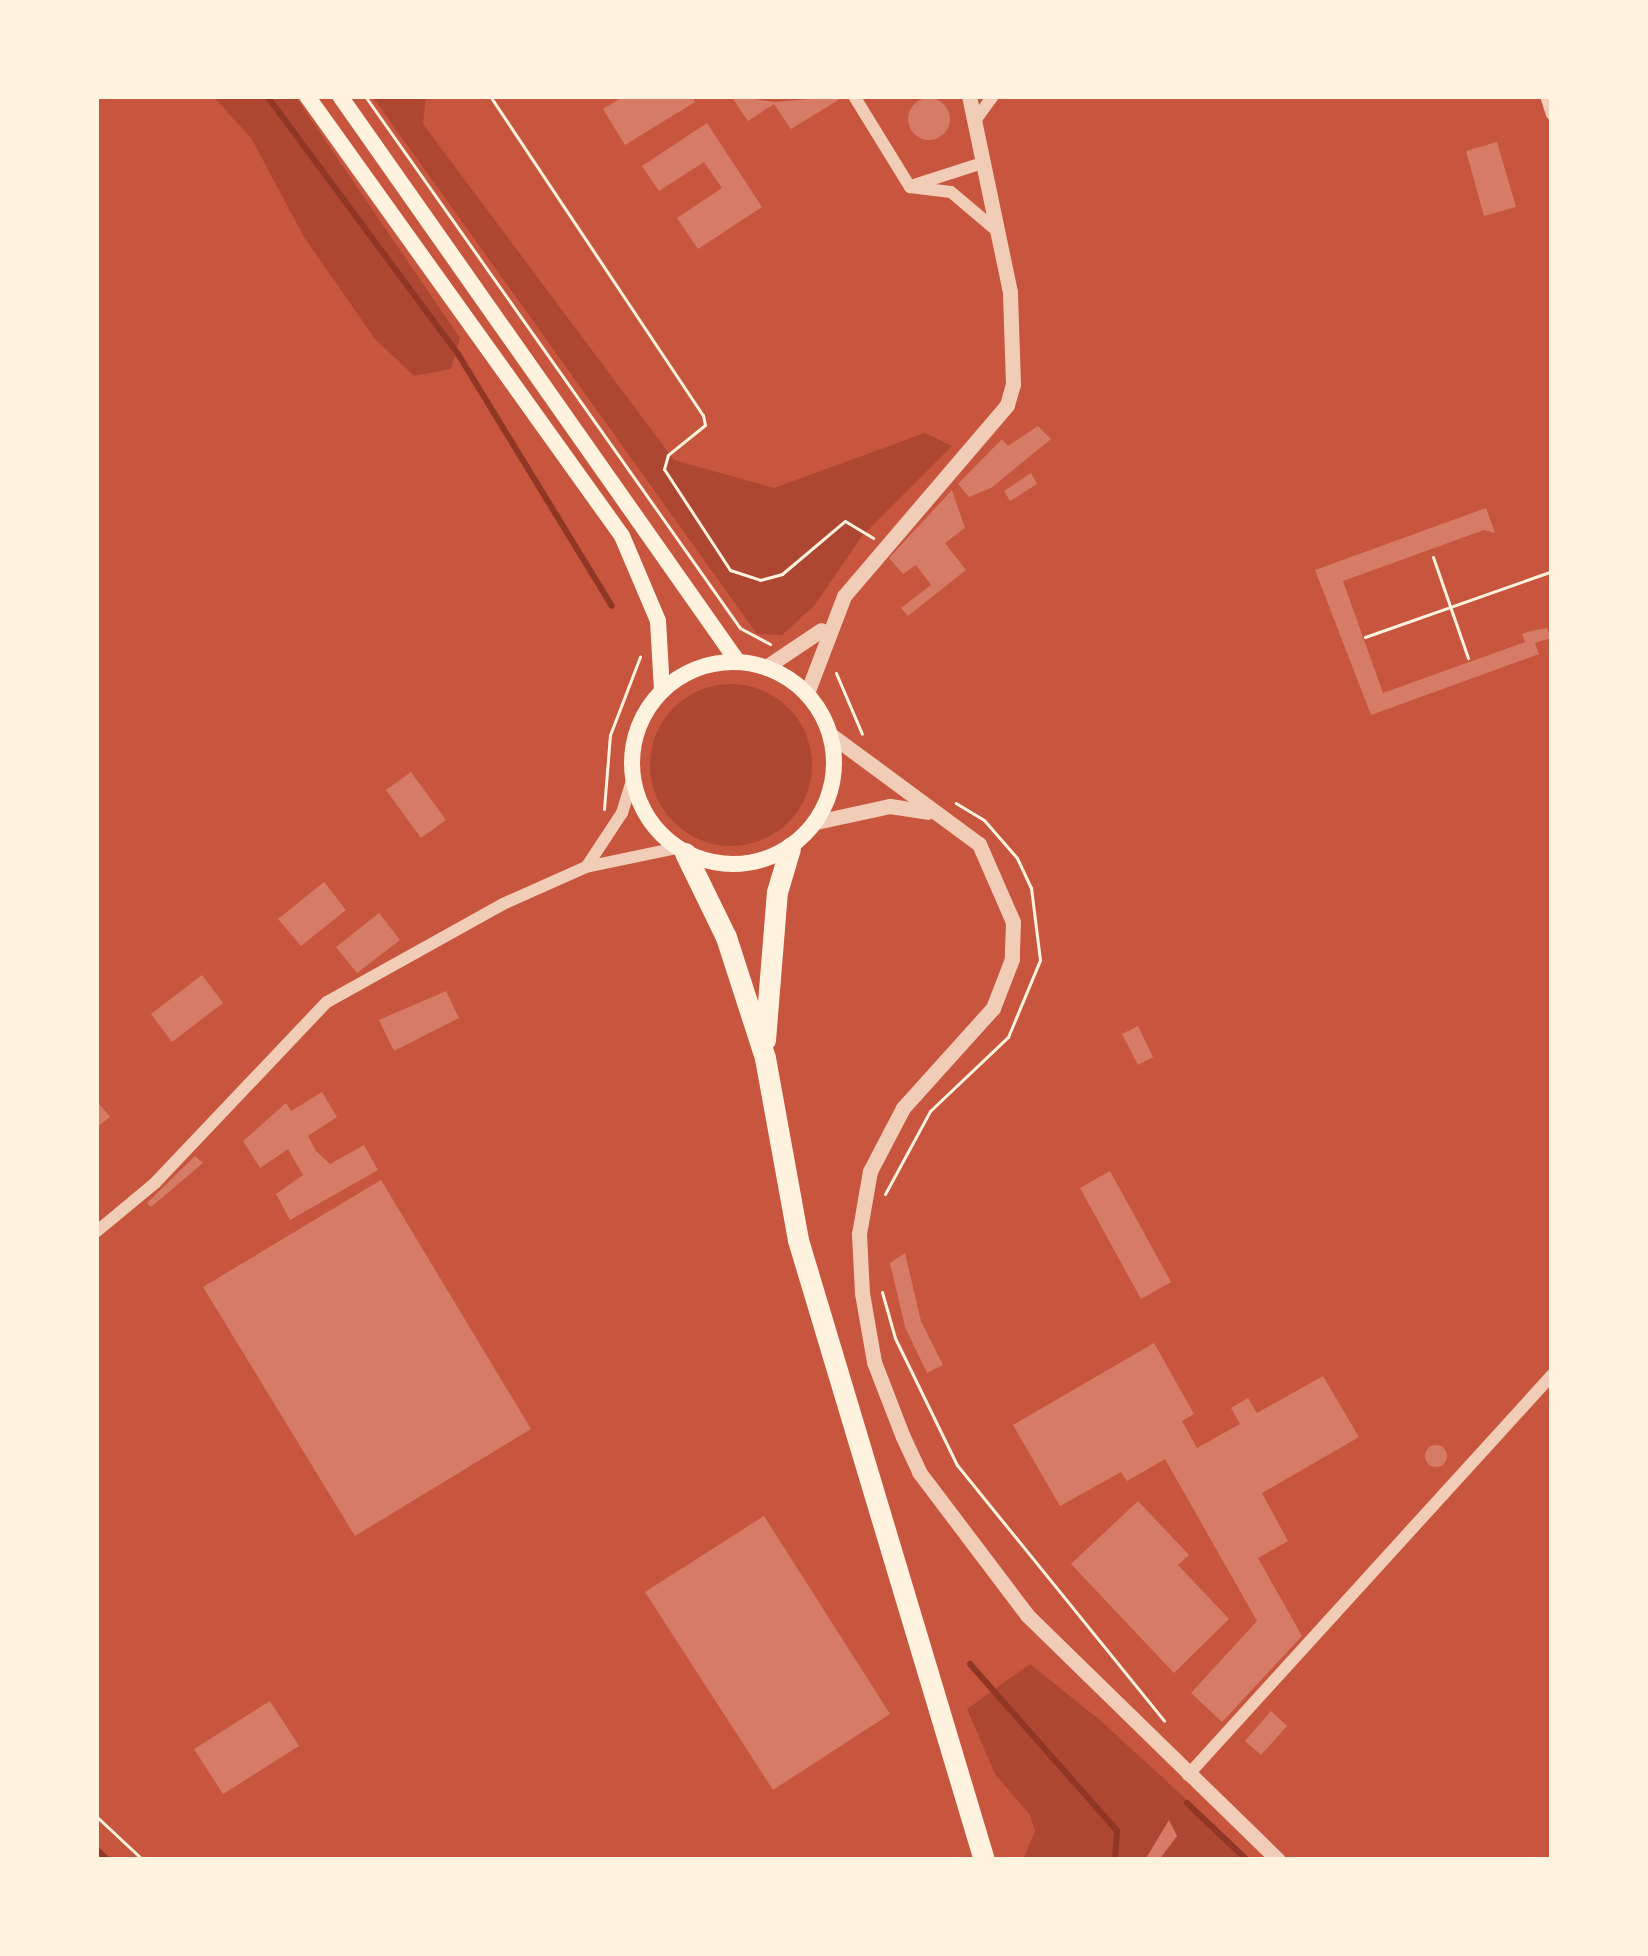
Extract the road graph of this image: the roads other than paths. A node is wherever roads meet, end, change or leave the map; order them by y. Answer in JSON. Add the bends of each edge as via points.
{"nodes":[{"id":1,"x":307,"y":96,"type":"edge"},
{"id":2,"x":340,"y":96,"type":"edge"},
{"id":3,"x":854,"y":96,"type":"edge"},
{"id":4,"x":969,"y":96,"type":"edge"},
{"id":5,"x":993,"y":96,"type":"edge"},
{"id":6,"x":1546,"y":96,"type":"edge"},
{"id":7,"x":1552,"y":114,"type":"edge"},
{"id":8,"x":974,"y":122,"type":"junction"},
{"id":9,"x":982,"y":163,"type":"junction"},
{"id":10,"x":910,"y":187,"type":"junction"},
{"id":11,"x":997,"y":231,"type":"junction"},
{"id":12,"x":827,"y":624,"type":"junction"},
{"id":13,"x":738,"y":662,"type":"junction"},
{"id":14,"x":766,"y":667,"type":"junction"},
{"id":15,"x":662,"y":691,"type":"junction"},
{"id":16,"x":807,"y":693,"type":"junction"},
{"id":17,"x":831,"y":735,"type":"junction"},
{"id":18,"x":632,"y":781,"type":"junction"},
{"id":19,"x":931,"y":812,"type":"junction"},
{"id":20,"x":816,"y":822,"type":"junction"},
{"id":21,"x":790,"y":848,"type":"junction"},
{"id":22,"x":681,"y":851,"type":"junction"},
{"id":23,"x":586,"y":867,"type":"junction"},
{"id":24,"x":765,"y":1058,"type":"junction"},
{"id":25,"x":96,"y":1232,"type":"edge"},
{"id":26,"x":1552,"y":1376,"type":"edge"},
{"id":27,"x":1188,"y":1775,"type":"junction"},
{"id":28,"x":984,"y":1860,"type":"edge"},
{"id":29,"x":1278,"y":1860,"type":"edge"}],
"edges":[{"from":1,"to":15,"type":"main road","via":[[622,536],[658,621]]},
{"from":2,"to":13,"type":"main road"},
{"from":3,"to":10,"type":"street"},
{"from":4,"to":8,"type":"street"},
{"from":5,"to":8,"type":"street"},
{"from":6,"to":7,"type":"street"},
{"from":8,"to":9,"type":"street"},
{"from":9,"to":10,"type":"street"},
{"from":9,"to":11,"type":"street"},
{"from":10,"to":11,"type":"street","via":[[950,192]]},
{"from":11,"to":12,"type":"street","via":[[1016,362],[1007,405],[882,544]]},
{"from":12,"to":14,"type":"street","via":[[801,650]]},
{"from":12,"to":16,"type":"street"},
{"from":13,"to":14,"type":"main road"},
{"from":13,"to":15,"type":"main road","via":[[697,669]]},
{"from":14,"to":16,"type":"main road"},
{"from":15,"to":18,"type":"main road","via":[[633,742]]},
{"from":16,"to":17,"type":"main road"},
{"from":17,"to":19,"type":"street"},
{"from":17,"to":20,"type":"main road","via":[[833,780]]},
{"from":18,"to":22,"type":"main road","via":[[647,819]]},
{"from":18,"to":23,"type":"street","via":[[622,813]]},
{"from":19,"to":20,"type":"street","via":[[890,806]]},
{"from":19,"to":27,"type":"street","via":[[979,844],[997,875],[1013,922],[1012,959],[994,1008],[903,1108],[870,1171],[859,1234],[874,1362],[919,1472],[974,1548],[1027,1616]]},
{"from":20,"to":21,"type":"main road"},
{"from":21,"to":22,"type":"main road","via":[[739,865]]},
{"from":21,"to":24,"type":"highway","via":[[768,966]]},
{"from":22,"to":23,"type":"street"},
{"from":22,"to":24,"type":"highway","via":[[726,937]]},
{"from":23,"to":25,"type":"street","via":[[327,1002],[155,1183]]},
{"from":24,"to":28,"type":"highway","via":[[798,1240]]},
{"from":26,"to":27,"type":"street"},
{"from":27,"to":29,"type":"street"}]}
